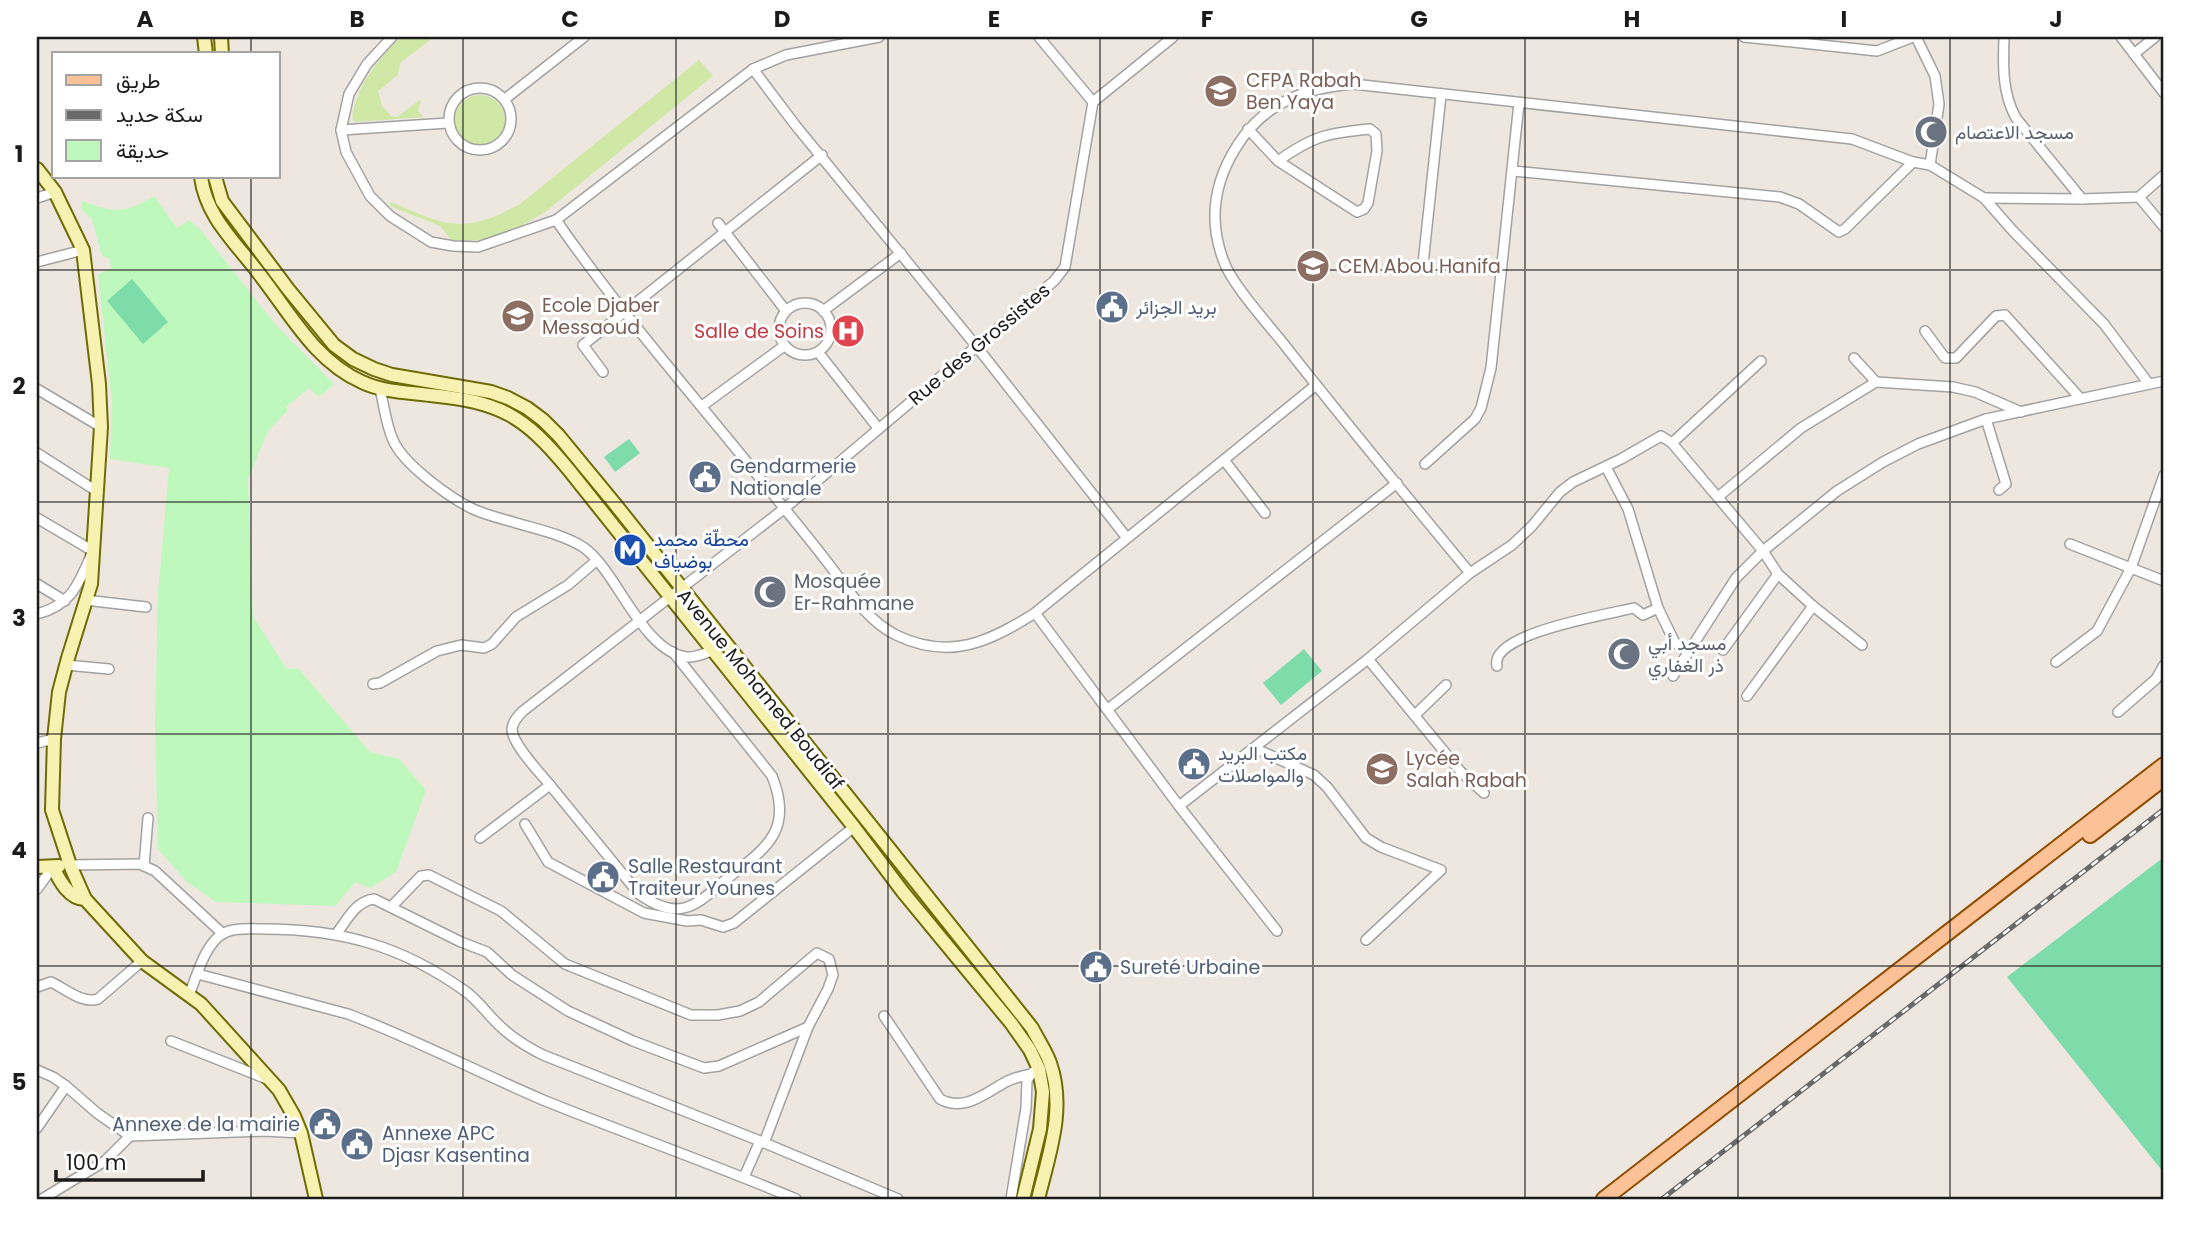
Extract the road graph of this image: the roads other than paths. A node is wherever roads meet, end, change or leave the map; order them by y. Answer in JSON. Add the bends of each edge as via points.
{"nodes":[{"id":1,"x":392,"y":37,"type":"edge"},
{"id":2,"x":584,"y":37,"type":"edge"},
{"id":3,"x":880,"y":37,"type":"edge"},
{"id":4,"x":1040,"y":37,"type":"edge"},
{"id":5,"x":1173,"y":37,"type":"edge"},
{"id":6,"x":1744,"y":37,"type":"edge"},
{"id":7,"x":1915,"y":37,"type":"edge"},
{"id":8,"x":2004,"y":37,"type":"edge"},
{"id":9,"x":2121,"y":37,"type":"edge"},
{"id":10,"x":2155,"y":37,"type":"edge"},
{"id":11,"x":2134,"y":54,"type":"junction"},
{"id":12,"x":753,"y":69,"type":"junction"},
{"id":13,"x":2164,"y":93,"type":"edge"},
{"id":14,"x":1441,"y":96,"type":"junction"},
{"id":15,"x":505,"y":99,"type":"junction"},
{"id":16,"x":1093,"y":102,"type":"junction"},
{"id":17,"x":1519,"y":103,"type":"junction"},
{"id":18,"x":448,"y":123,"type":"junction"},
{"id":19,"x":1248,"y":129,"type":"junction"},
{"id":20,"x":341,"y":130,"type":"junction"},
{"id":21,"x":822,"y":155,"type":"junction"},
{"id":22,"x":1278,"y":161,"type":"junction"},
{"id":23,"x":1913,"y":162,"type":"junction"},
{"id":24,"x":1930,"y":165,"type":"junction"},
{"id":25,"x":37,"y":169,"type":"edge"},
{"id":26,"x":1513,"y":171,"type":"junction"},
{"id":27,"x":2164,"y":175,"type":"edge"},
{"id":28,"x":201,"y":178,"type":"edge"},
{"id":29,"x":215,"y":178,"type":"edge"},
{"id":30,"x":55,"y":192,"type":"junction"},
{"id":31,"x":2139,"y":197,"type":"junction"},
{"id":32,"x":37,"y":198,"type":"edge"},
{"id":33,"x":1984,"y":198,"type":"junction"},
{"id":34,"x":2082,"y":199,"type":"junction"},
{"id":35,"x":556,"y":220,"type":"junction"},
{"id":36,"x":718,"y":223,"type":"dead end"},
{"id":37,"x":2164,"y":227,"type":"edge"},
{"id":38,"x":725,"y":234,"type":"junction"},
{"id":39,"x":83,"y":250,"type":"junction"},
{"id":40,"x":901,"y":253,"type":"junction"},
{"id":41,"x":37,"y":262,"type":"edge"},
{"id":42,"x":1423,"y":264,"type":"dead end"},
{"id":43,"x":786,"y":311,"type":"junction"},
{"id":44,"x":823,"y":311,"type":"junction"},
{"id":45,"x":625,"y":313,"type":"junction"},
{"id":46,"x":1925,"y":331,"type":"dead end"},
{"id":47,"x":784,"y":346,"type":"junction"},
{"id":48,"x":977,"y":347,"type":"junction"},
{"id":49,"x":818,"y":352,"type":"junction"},
{"id":50,"x":1854,"y":358,"type":"dead end"},
{"id":51,"x":1760,"y":361,"type":"dead end"},
{"id":52,"x":603,"y":372,"type":"dead end"},
{"id":53,"x":2164,"y":381,"type":"edge"},
{"id":54,"x":1876,"y":382,"type":"junction"},
{"id":55,"x":2149,"y":384,"type":"junction"},
{"id":56,"x":1316,"y":385,"type":"junction"},
{"id":57,"x":37,"y":389,"type":"edge"},
{"id":58,"x":380,"y":389,"type":"junction"},
{"id":59,"x":2080,"y":398,"type":"junction"},
{"id":60,"x":702,"y":406,"type":"junction"},
{"id":61,"x":2021,"y":411,"type":"junction"},
{"id":62,"x":1986,"y":419,"type":"junction"},
{"id":63,"x":101,"y":427,"type":"junction"},
{"id":64,"x":878,"y":428,"type":"junction"},
{"id":65,"x":1672,"y":443,"type":"junction"},
{"id":66,"x":37,"y":453,"type":"edge"},
{"id":67,"x":1224,"y":460,"type":"junction"},
{"id":68,"x":1425,"y":464,"type":"dead end"},
{"id":69,"x":1606,"y":467,"type":"junction"},
{"id":70,"x":2164,"y":475,"type":"edge"},
{"id":71,"x":1397,"y":483,"type":"junction"},
{"id":72,"x":1999,"y":490,"type":"dead end"},
{"id":73,"x":98,"y":492,"type":"junction"},
{"id":74,"x":1717,"y":496,"type":"junction"},
{"id":75,"x":785,"y":508,"type":"junction"},
{"id":76,"x":1265,"y":513,"type":"dead end"},
{"id":77,"x":37,"y":517,"type":"edge"},
{"id":78,"x":1127,"y":538,"type":"junction"},
{"id":79,"x":2070,"y":544,"type":"dead end"},
{"id":80,"x":93,"y":551,"type":"junction"},
{"id":81,"x":1763,"y":551,"type":"junction"},
{"id":82,"x":596,"y":561,"type":"junction"},
{"id":83,"x":2131,"y":568,"type":"junction"},
{"id":84,"x":1470,"y":573,"type":"junction"},
{"id":85,"x":1778,"y":573,"type":"junction"},
{"id":86,"x":2164,"y":582,"type":"edge"},
{"id":87,"x":37,"y":584,"type":"edge"},
{"id":88,"x":682,"y":589,"type":"junction"},
{"id":89,"x":671,"y":598,"type":"junction"},
{"id":90,"x":85,"y":600,"type":"junction"},
{"id":91,"x":65,"y":601,"type":"junction"},
{"id":92,"x":1813,"y":606,"type":"junction"},
{"id":93,"x":146,"y":607,"type":"dead end"},
{"id":94,"x":1658,"y":608,"type":"junction"},
{"id":95,"x":1035,"y":613,"type":"junction"},
{"id":96,"x":37,"y":614,"type":"edge"},
{"id":97,"x":640,"y":622,"type":"junction"},
{"id":98,"x":1862,"y":645,"type":"dead end"},
{"id":99,"x":1689,"y":650,"type":"junction"},
{"id":100,"x":1723,"y":650,"type":"dead end"},
{"id":101,"x":712,"y":651,"type":"junction"},
{"id":102,"x":673,"y":652,"type":"junction"},
{"id":103,"x":1368,"y":659,"type":"junction"},
{"id":104,"x":2056,"y":662,"type":"dead end"},
{"id":105,"x":66,"y":665,"type":"junction"},
{"id":106,"x":2164,"y":665,"type":"edge"},
{"id":107,"x":1497,"y":666,"type":"dead end"},
{"id":108,"x":109,"y":669,"type":"dead end"},
{"id":109,"x":1672,"y":676,"type":"dead end"},
{"id":110,"x":373,"y":684,"type":"dead end"},
{"id":111,"x":1446,"y":685,"type":"dead end"},
{"id":112,"x":1747,"y":696,"type":"dead end"},
{"id":113,"x":1108,"y":709,"type":"junction"},
{"id":114,"x":2118,"y":712,"type":"dead end"},
{"id":115,"x":1415,"y":715,"type":"junction"},
{"id":116,"x":54,"y":739,"type":"junction"},
{"id":117,"x":37,"y":743,"type":"edge"},
{"id":118,"x":1254,"y":748,"type":"junction"},
{"id":119,"x":2164,"y":765,"type":"edge"},
{"id":120,"x":2164,"y":778,"type":"edge"},
{"id":121,"x":550,"y":785,"type":"junction"},
{"id":122,"x":1484,"y":793,"type":"dead end"},
{"id":123,"x":1179,"y":806,"type":"junction"},
{"id":124,"x":148,"y":818,"type":"dead end"},
{"id":125,"x":525,"y":824,"type":"dead end"},
{"id":126,"x":854,"y":827,"type":"junction"},
{"id":127,"x":480,"y":838,"type":"dead end"},
{"id":128,"x":2072,"y":843,"type":"junction"},
{"id":129,"x":70,"y":865,"type":"junction"},
{"id":130,"x":144,"y":866,"type":"junction"},
{"id":131,"x":37,"y":867,"type":"edge"},
{"id":132,"x":53,"y":867,"type":"junction"},
{"id":133,"x":37,"y":889,"type":"edge"},
{"id":134,"x":85,"y":899,"type":"junction"},
{"id":135,"x":392,"y":906,"type":"junction"},
{"id":136,"x":1277,"y":931,"type":"dead end"},
{"id":137,"x":337,"y":933,"type":"junction"},
{"id":138,"x":223,"y":934,"type":"junction"},
{"id":139,"x":1366,"y":940,"type":"dead end"},
{"id":140,"x":142,"y":961,"type":"junction"},
{"id":141,"x":198,"y":974,"type":"junction"},
{"id":142,"x":37,"y":987,"type":"edge"},
{"id":143,"x":189,"y":995,"type":"junction"},
{"id":144,"x":884,"y":1016,"type":"dead end"},
{"id":145,"x":808,"y":1027,"type":"junction"},
{"id":146,"x":171,"y":1041,"type":"dead end"},
{"id":147,"x":1040,"y":1068,"type":"junction"},
{"id":148,"x":37,"y":1070,"type":"edge"},
{"id":149,"x":270,"y":1080,"type":"junction"},
{"id":150,"x":66,"y":1086,"type":"junction"},
{"id":151,"x":37,"y":1128,"type":"edge"},
{"id":152,"x":301,"y":1133,"type":"junction"},
{"id":153,"x":130,"y":1136,"type":"junction"},
{"id":154,"x":762,"y":1142,"type":"junction"},
{"id":155,"x":744,"y":1177,"type":"junction"},
{"id":156,"x":59,"y":1195,"type":"edge"},
{"id":157,"x":42,"y":1199,"type":"edge"},
{"id":158,"x":316,"y":1199,"type":"edge"},
{"id":159,"x":796,"y":1199,"type":"edge"},
{"id":160,"x":898,"y":1199,"type":"edge"},
{"id":161,"x":1011,"y":1199,"type":"edge"},
{"id":162,"x":1023,"y":1199,"type":"edge"},
{"id":163,"x":1038,"y":1199,"type":"edge"},
{"id":164,"x":1604,"y":1199,"type":"edge"},
{"id":165,"x":1617,"y":1199,"type":"edge"}],
"edges":[{"from":1,"to":20,"type":"street","via":[[349,94]]},
{"from":2,"to":15,"type":"street"},
{"from":3,"to":12,"type":"street","via":[[786,55]]},
{"from":4,"to":16,"type":"street"},
{"from":5,"to":16,"type":"street"},
{"from":6,"to":7,"type":"street","via":[[1877,51]]},
{"from":7,"to":24,"type":"street","via":[[1935,76],[1939,104]]},
{"from":8,"to":34,"type":"street","via":[[2005,91],[2010,108]]},
{"from":9,"to":11,"type":"street"},
{"from":10,"to":11,"type":"street"},
{"from":11,"to":13,"type":"street"},
{"from":12,"to":21,"type":"street"},
{"from":12,"to":35,"type":"street"},
{"from":14,"to":17,"type":"street"},
{"from":14,"to":19,"type":"street","via":[[1353,84],[1325,86],[1297,94]]},
{"from":14,"to":42,"type":"street"},
{"from":15,"to":18,"type":"street","via":[[491,90],[470,89],[452,104]]},
{"from":15,"to":18,"type":"street","via":[[511,127],[497,146],[467,148],[453,136]]},
{"from":16,"to":48,"type":"street","name":"Rue des Grossistes","via":[[1065,267]]},
{"from":17,"to":23,"type":"street","via":[[1852,139]]},
{"from":17,"to":26,"type":"street"},
{"from":18,"to":20,"type":"street"},
{"from":19,"to":22,"type":"street"},
{"from":19,"to":56,"type":"street","via":[[1216,192],[1214,227],[1224,264]]},
{"from":20,"to":35,"type":"street","via":[[346,152],[370,196],[390,216],[431,242],[478,247]]},
{"from":21,"to":38,"type":"street"},
{"from":21,"to":40,"type":"street"},
{"from":22,"to":22,"type":"street","via":[[1357,212],[1368,203],[1376,134],[1370,129],[1321,135]]},
{"from":23,"to":24,"type":"street"},
{"from":23,"to":26,"type":"street","via":[[1839,232],[1799,204],[1780,197]]},
{"from":24,"to":33,"type":"street"},
{"from":25,"to":30,"type":"main road"},
{"from":26,"to":68,"type":"street","via":[[1492,368],[1481,408],[1463,431]]},
{"from":27,"to":31,"type":"street"},
{"from":28,"to":58,"type":"main road","name":"Avenue Mohamed Boudiaf","via":[[212,214],[309,341],[338,369]]},
{"from":29,"to":88,"type":"main road","name":"Avenue Mohamed Boudiaf","via":[[222,201],[334,345],[383,372],[491,392],[527,408],[559,436]]},
{"from":30,"to":32,"type":"street"},
{"from":30,"to":39,"type":"main road"},
{"from":31,"to":34,"type":"street"},
{"from":31,"to":37,"type":"street"},
{"from":33,"to":34,"type":"street"},
{"from":33,"to":55,"type":"street","via":[[2104,324]]},
{"from":35,"to":45,"type":"street"},
{"from":36,"to":38,"type":"street"},
{"from":38,"to":43,"type":"street"},
{"from":38,"to":45,"type":"street"},
{"from":39,"to":41,"type":"street"},
{"from":39,"to":63,"type":"main road"},
{"from":40,"to":44,"type":"street"},
{"from":40,"to":48,"type":"street"},
{"from":43,"to":44,"type":"street","via":[[805,303]]},
{"from":43,"to":47,"type":"street","via":[[778,332]]},
{"from":44,"to":49,"type":"street","via":[[829,319],[830,338]]},
{"from":45,"to":52,"type":"street","via":[[583,345]]},
{"from":45,"to":60,"type":"street"},
{"from":46,"to":59,"type":"street","via":[[1945,358],[1956,358],[1996,316],[2005,315]]},
{"from":47,"to":49,"type":"street","via":[[796,354]]},
{"from":47,"to":60,"type":"street"},
{"from":48,"to":64,"type":"street","name":"Rue des Grossistes"},
{"from":48,"to":78,"type":"street"},
{"from":49,"to":64,"type":"street"},
{"from":50,"to":54,"type":"street"},
{"from":51,"to":65,"type":"street"},
{"from":53,"to":55,"type":"street"},
{"from":54,"to":61,"type":"street","via":[[1953,387]]},
{"from":54,"to":74,"type":"street","via":[[1801,428]]},
{"from":55,"to":59,"type":"street"},
{"from":56,"to":67,"type":"street"},
{"from":56,"to":71,"type":"street"},
{"from":57,"to":63,"type":"street"},
{"from":58,"to":82,"type":"street","via":[[393,441],[416,468],[469,507],[558,536],[584,548]]},
{"from":58,"to":89,"type":"main road","name":"Avenue Mohamed Boudiaf","via":[[467,399],[495,407],[525,424],[546,441]]},
{"from":59,"to":61,"type":"street"},
{"from":60,"to":75,"type":"street"},
{"from":61,"to":62,"type":"street"},
{"from":62,"to":72,"type":"street","via":[[2006,484]]},
{"from":62,"to":81,"type":"street","via":[[1883,462],[1837,491]]},
{"from":63,"to":73,"type":"main road"},
{"from":64,"to":75,"type":"street","name":"Rue des Grossistes"},
{"from":65,"to":69,"type":"street","via":[[1661,436]]},
{"from":65,"to":74,"type":"street"},
{"from":66,"to":73,"type":"street"},
{"from":67,"to":76,"type":"street"},
{"from":67,"to":78,"type":"street"},
{"from":69,"to":84,"type":"street","via":[[1560,492],[1532,527]]},
{"from":69,"to":94,"type":"street","via":[[1628,509]]},
{"from":70,"to":83,"type":"street"},
{"from":71,"to":84,"type":"street"},
{"from":71,"to":113,"type":"street"},
{"from":73,"to":80,"type":"main road"},
{"from":74,"to":81,"type":"street"},
{"from":75,"to":88,"type":"street","name":"Rue des Grossistes"},
{"from":75,"to":95,"type":"street","via":[[856,603],[895,634],[947,648],[975,645]]},
{"from":77,"to":80,"type":"street"},
{"from":78,"to":95,"type":"street"},
{"from":79,"to":83,"type":"street"},
{"from":80,"to":90,"type":"main road"},
{"from":80,"to":91,"type":"street","via":[[74,593]]},
{"from":81,"to":85,"type":"street"},
{"from":81,"to":99,"type":"street","via":[[1736,578]]},
{"from":82,"to":97,"type":"street"},
{"from":82,"to":110,"type":"street","via":[[568,585],[516,617],[492,644],[438,650]]},
{"from":83,"to":86,"type":"street"},
{"from":83,"to":104,"type":"street","via":[[2097,631]]},
{"from":84,"to":103,"type":"street"},
{"from":85,"to":92,"type":"street"},
{"from":85,"to":100,"type":"street"},
{"from":87,"to":91,"type":"street"},
{"from":88,"to":89,"type":"street","name":"Rue des Grossistes"},
{"from":88,"to":147,"type":"main road","name":"Avenue Mohamed Boudiaf","via":[[1032,1028]]},
{"from":89,"to":97,"type":"street","name":"Rue des Grossistes"},
{"from":89,"to":101,"type":"main road","name":"Avenue Mohamed Boudiaf"},
{"from":90,"to":93,"type":"street"},
{"from":90,"to":105,"type":"main road"},
{"from":91,"to":96,"type":"street"},
{"from":92,"to":98,"type":"street"},
{"from":92,"to":112,"type":"street"},
{"from":94,"to":99,"type":"street","via":[[1675,643]]},
{"from":94,"to":107,"type":"street","via":[[1643,615],[1634,608],[1548,628],[1510,644],[1500,652]]},
{"from":95,"to":113,"type":"street"},
{"from":97,"to":102,"type":"street"},
{"from":97,"to":121,"type":"street","name":"Rue des Grossistes","via":[[516,719],[512,729],[515,740]]},
{"from":99,"to":109,"type":"street"},
{"from":101,"to":102,"type":"street","name":"Avenue Mohamed Boudiaf","via":[[691,657]]},
{"from":101,"to":126,"type":"main road","name":"Avenue Mohamed Boudiaf"},
{"from":102,"to":121,"type":"street","name":"Rue des Grossistes","via":[[772,776],[779,815],[775,835],[766,847],[698,903],[668,908],[639,894]]},
{"from":103,"to":115,"type":"street"},
{"from":103,"to":118,"type":"street"},
{"from":105,"to":108,"type":"street"},
{"from":105,"to":116,"type":"main road"},
{"from":106,"to":114,"type":"street","via":[[2156,679]]},
{"from":111,"to":115,"type":"street"},
{"from":113,"to":123,"type":"street"},
{"from":115,"to":122,"type":"street"},
{"from":116,"to":117,"type":"street"},
{"from":116,"to":129,"type":"main road","via":[[52,810]]},
{"from":118,"to":123,"type":"street"},
{"from":118,"to":139,"type":"street","via":[[1314,775],[1366,838],[1441,870]]},
{"from":119,"to":128,"type":"main road"},
{"from":120,"to":128,"type":"main road"},
{"from":121,"to":127,"type":"street"},
{"from":123,"to":136,"type":"street"},
{"from":124,"to":130,"type":"street"},
{"from":125,"to":126,"type":"street","via":[[548,862],[569,875],[644,913],[723,927]]},
{"from":126,"to":147,"type":"main road","name":"Avenue Mohamed Boudiaf","via":[[1011,1023]]},
{"from":128,"to":164,"type":"main road"},
{"from":128,"to":165,"type":"main road"},
{"from":129,"to":130,"type":"street"},
{"from":129,"to":132,"type":"main road"},
{"from":129,"to":134,"type":"main road"},
{"from":130,"to":138,"type":"street"},
{"from":131,"to":132,"type":"main road"},
{"from":132,"to":133,"type":"street"},
{"from":132,"to":134,"type":"main road","via":[[73,895]]},
{"from":134,"to":140,"type":"main road"},
{"from":135,"to":137,"type":"street","via":[[366,900]]},
{"from":135,"to":145,"type":"street","via":[[487,951],[512,975],[568,1011],[704,1068],[719,1066]]},
{"from":135,"to":145,"type":"street","via":[[421,876],[429,875],[501,911],[565,964],[691,1014],[718,1015],[759,1002],[817,953],[829,959],[833,975]]},
{"from":137,"to":138,"type":"street","via":[[242,929]]},
{"from":137,"to":154,"type":"street","via":[[392,949],[443,977],[467,992],[512,1037],[543,1055]]},
{"from":138,"to":141,"type":"street","via":[[210,947]]},
{"from":140,"to":142,"type":"street","via":[[93,1001],[51,982]]},
{"from":140,"to":143,"type":"main road"},
{"from":141,"to":143,"type":"street"},
{"from":141,"to":155,"type":"street","via":[[359,1018],[602,1124]]},
{"from":143,"to":149,"type":"main road"},
{"from":144,"to":147,"type":"street","via":[[940,1099],[949,1104],[974,1100]]},
{"from":145,"to":154,"type":"street"},
{"from":146,"to":149,"type":"street"},
{"from":147,"to":161,"type":"street","via":[[1026,1082]]},
{"from":147,"to":162,"type":"main road","name":"Avenue Mohamed Boudiaf","via":[[1040,1129]]},
{"from":147,"to":163,"type":"main road","name":"Avenue Mohamed Boudiaf","via":[[1058,1104]]},
{"from":148,"to":150,"type":"street"},
{"from":149,"to":152,"type":"main road"},
{"from":150,"to":151,"type":"street"},
{"from":150,"to":153,"type":"street"},
{"from":152,"to":153,"type":"street","via":[[264,1130]]},
{"from":152,"to":158,"type":"main road"},
{"from":153,"to":156,"type":"street"},
{"from":154,"to":155,"type":"street"},
{"from":154,"to":160,"type":"street"},
{"from":155,"to":159,"type":"street"},
{"from":156,"to":157,"type":"street"}]}
